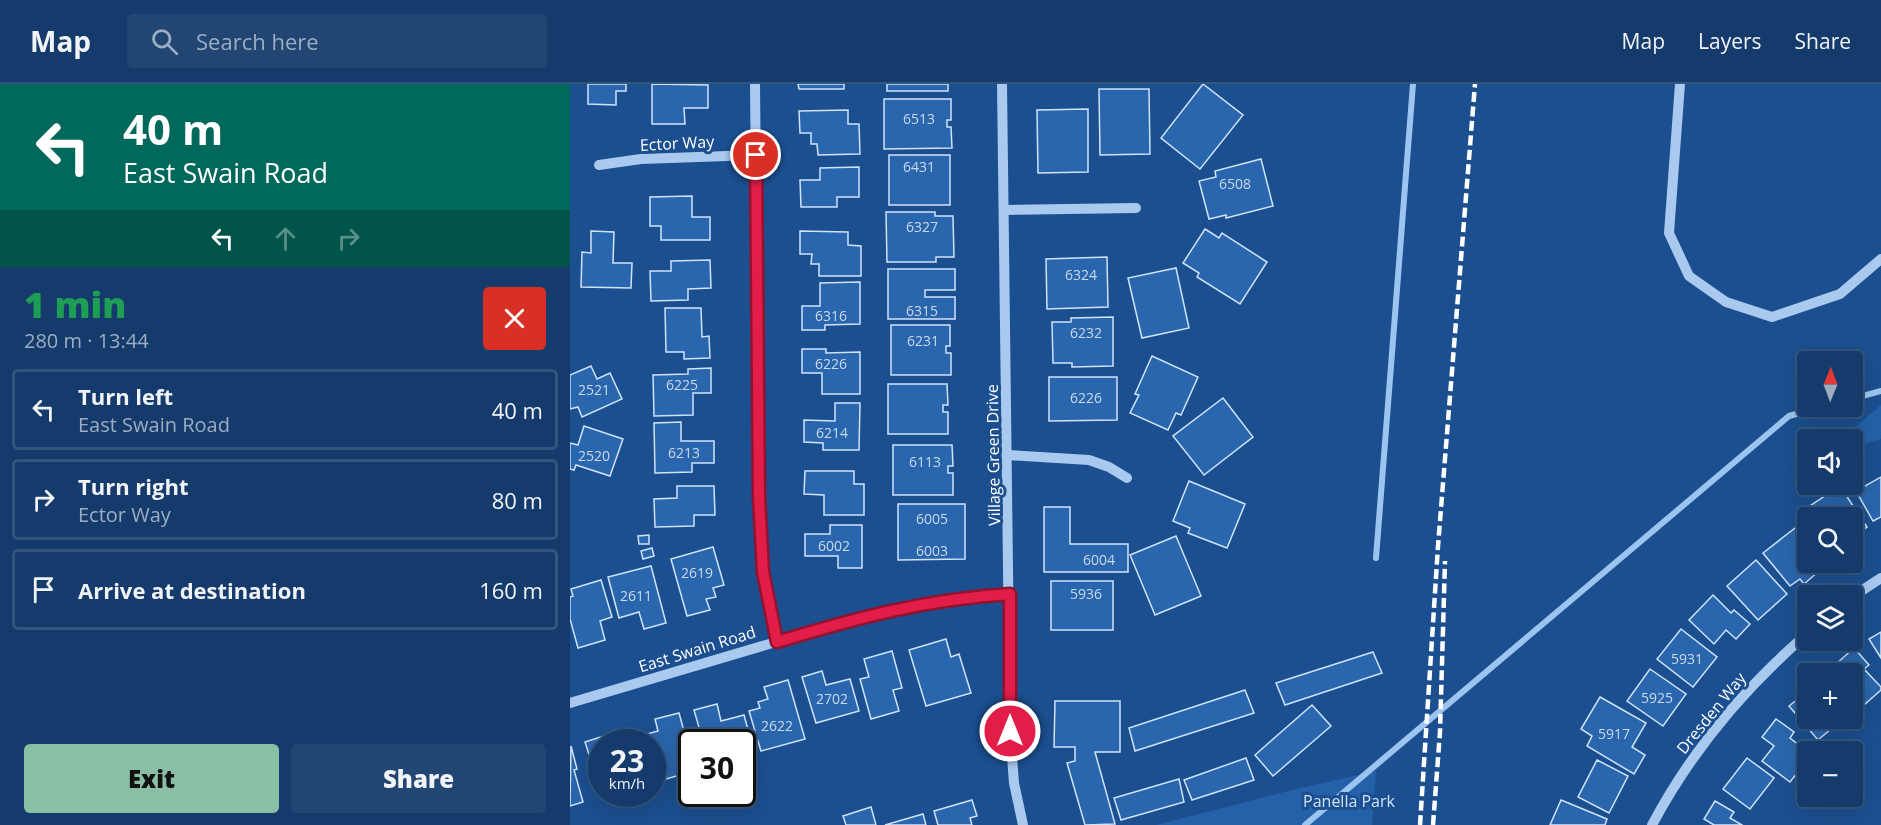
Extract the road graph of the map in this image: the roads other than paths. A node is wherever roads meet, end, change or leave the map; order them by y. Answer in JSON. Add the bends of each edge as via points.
{"nodes":[{"id":1,"x":755,"y":84,"type":"edge"},
{"id":2,"x":1002,"y":84,"type":"edge"},
{"id":3,"x":1680,"y":84,"type":"edge"},
{"id":4,"x":756,"y":155,"type":"junction"},
{"id":5,"x":599,"y":165,"type":"dead end"},
{"id":6,"x":1136,"y":208,"type":"dead end"},
{"id":7,"x":1004,"y":210,"type":"junction"},
{"id":8,"x":1881,"y":259,"type":"edge"},
{"id":9,"x":1008,"y":455,"type":"junction"},
{"id":10,"x":1127,"y":478,"type":"dead end"},
{"id":11,"x":1881,"y":578,"type":"edge"},
{"id":12,"x":1863,"y":590,"type":"edge"},
{"id":13,"x":1010,"y":594,"type":"junction"},
{"id":14,"x":777,"y":642,"type":"junction"},
{"id":15,"x":1797,"y":642,"type":"edge"},
{"id":16,"x":570,"y":703,"type":"edge"},
{"id":17,"x":1023,"y":825,"type":"edge"},
{"id":18,"x":1652,"y":825,"type":"edge"}],
"edges":[{"from":1,"to":4,"type":"street"},
{"from":2,"to":7,"type":"street","name":"Village Green Drive"},
{"from":3,"to":8,"type":"street","via":[[1669,233],[1689,276],[1726,302],[1772,318],[1840,294]]},
{"from":4,"to":5,"type":"street","name":"Ector Way","via":[[641,159]]},
{"from":4,"to":14,"type":"street","via":[[759,497],[763,572]]},
{"from":6,"to":7,"type":"street"},
{"from":7,"to":9,"type":"street","name":"Village Green Drive"},
{"from":9,"to":10,"type":"street","via":[[1089,460]]},
{"from":9,"to":13,"type":"street","name":"Village Green Drive"},
{"from":11,"to":12,"type":"street"},
{"from":13,"to":14,"type":"street","name":"East Swain Road","via":[[917,604]]},
{"from":13,"to":17,"type":"street","name":"Village Green Drive","via":[[1010,731],[1014,783]]},
{"from":14,"to":16,"type":"street","name":"East Swain Road"},
{"from":15,"to":18,"type":"street","name":"Dresden Way","via":[[1720,720],[1673,786]]}]}
